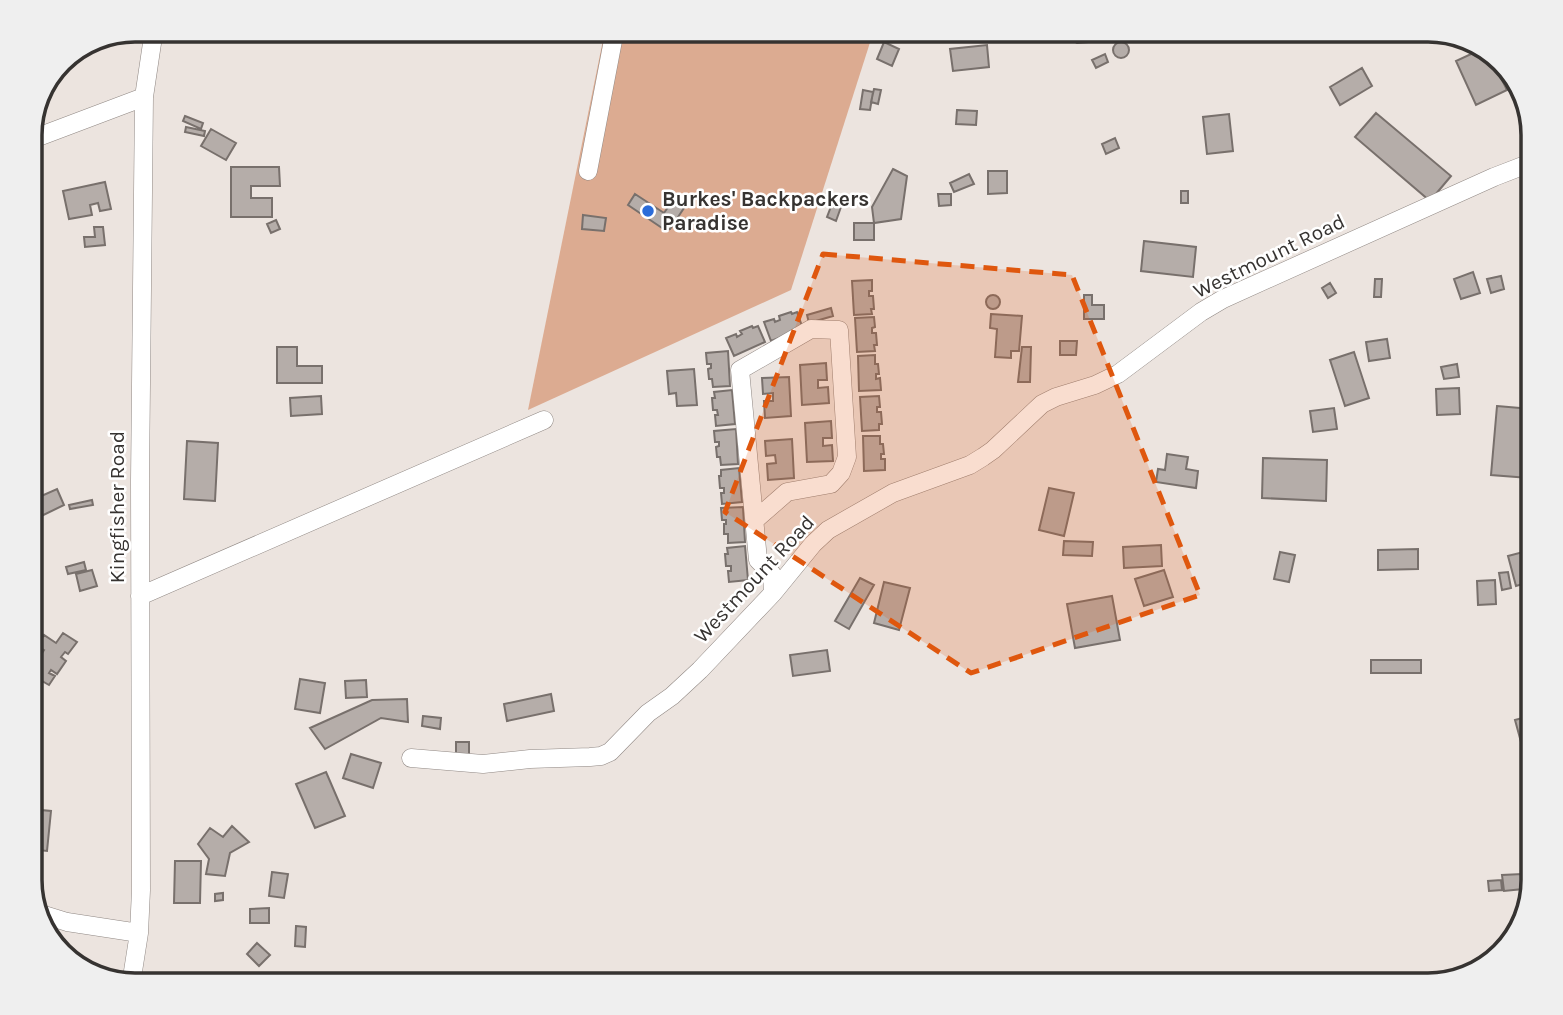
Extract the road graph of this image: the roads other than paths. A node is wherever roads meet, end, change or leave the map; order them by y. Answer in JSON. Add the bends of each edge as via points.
{"nodes":[{"id":1,"x":152,"y":42,"type":"edge"},
{"id":2,"x":613,"y":42,"type":"edge"},
{"id":3,"x":144,"y":97,"type":"junction"},
{"id":4,"x":42,"y":135,"type":"edge"},
{"id":5,"x":1521,"y":167,"type":"edge"},
{"id":6,"x":588,"y":171,"type":"dead end"},
{"id":7,"x":544,"y":420,"type":"dead end"},
{"id":8,"x":755,"y":520,"type":"junction"},
{"id":9,"x":773,"y":593,"type":"junction"},
{"id":10,"x":140,"y":596,"type":"junction"},
{"id":11,"x":411,"y":758,"type":"dead end"},
{"id":12,"x":49,"y":916,"type":"edge"},
{"id":13,"x":139,"y":933,"type":"junction"},
{"id":14,"x":133,"y":973,"type":"edge"}],
"edges":[{"from":1,"to":3,"type":"street","name":"Kingfisher Road"},
{"from":2,"to":6,"type":"street"},
{"from":3,"to":4,"type":"street"},
{"from":3,"to":10,"type":"street","name":"Kingfisher Road"},
{"from":5,"to":9,"type":"street","name":"Westmount Road","via":[[1223,299],[1118,374],[1042,404],[977,461],[893,493],[828,530]]},
{"from":7,"to":10,"type":"street"},
{"from":8,"to":8,"type":"street","via":[[740,370],[811,329],[839,330],[847,457],[841,473],[831,484],[787,492]]},
{"from":8,"to":9,"type":"street","via":[[758,559],[772,574]]},
{"from":9,"to":11,"type":"street","name":"Westmount Road","via":[[700,670],[610,752],[483,764]]},
{"from":10,"to":13,"type":"street","name":"Kingfisher Road"},
{"from":12,"to":13,"type":"street"},
{"from":13,"to":14,"type":"street","name":"Kingfisher Road"}]}
